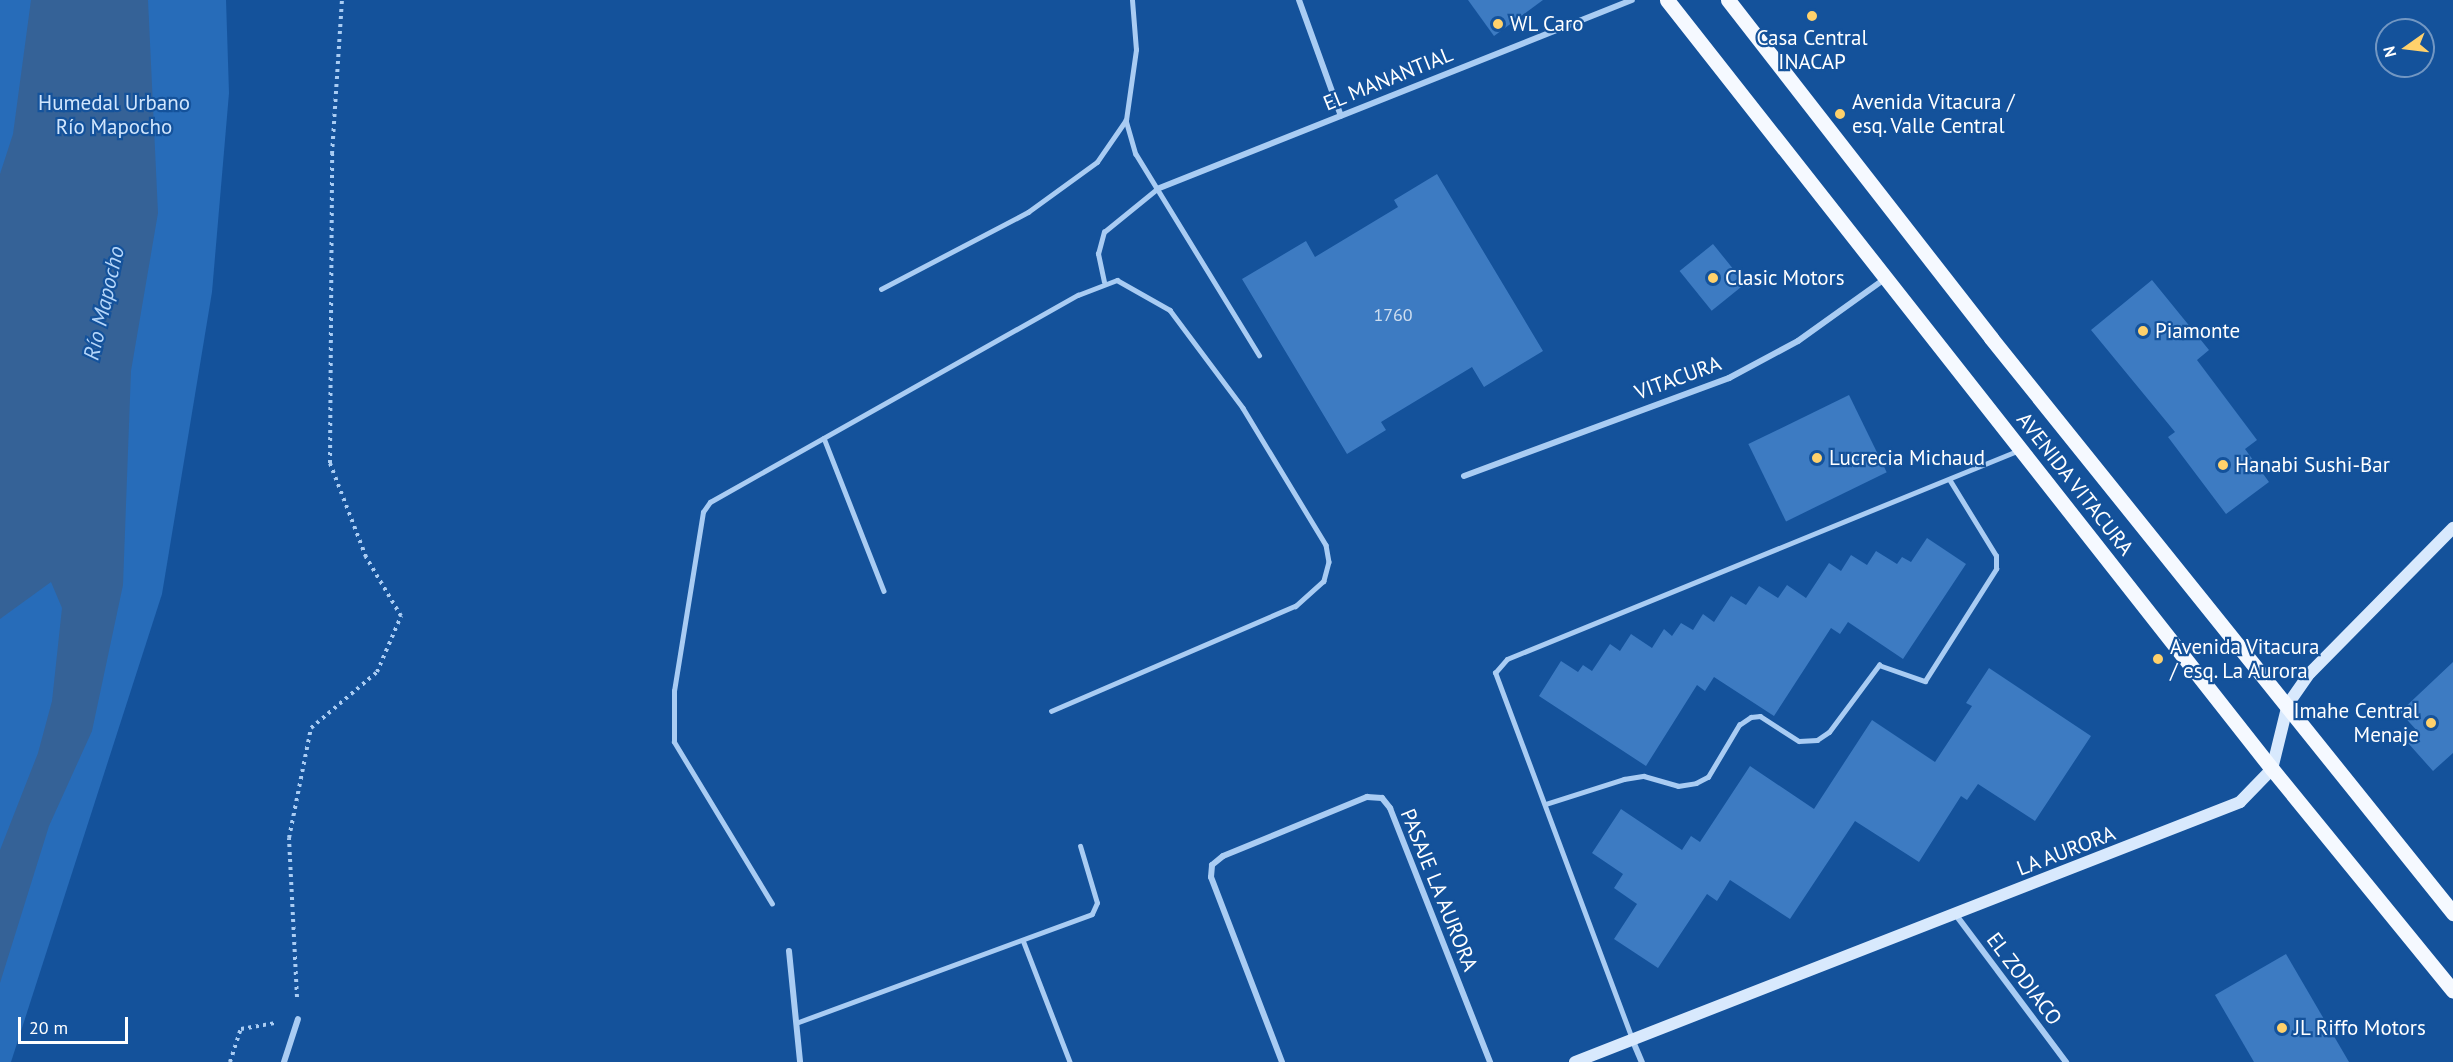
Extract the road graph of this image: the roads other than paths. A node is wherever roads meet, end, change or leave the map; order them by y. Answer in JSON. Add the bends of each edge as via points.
{"nodes":[{"id":1,"x":1132,"y":0,"type":"edge"},
{"id":2,"x":1299,"y":0,"type":"edge"},
{"id":3,"x":1632,"y":0,"type":"edge"},
{"id":4,"x":1667,"y":0,"type":"edge"},
{"id":5,"x":1728,"y":0,"type":"edge"},
{"id":6,"x":1341,"y":116,"type":"junction"},
{"id":7,"x":1125,"y":120,"type":"junction"},
{"id":8,"x":1157,"y":189,"type":"junction"},
{"id":9,"x":1886,"y":278,"type":"junction"},
{"id":10,"x":1104,"y":282,"type":"junction"},
{"id":11,"x":881,"y":289,"type":"dead end"},
{"id":12,"x":1259,"y":355,"type":"dead end"},
{"id":13,"x":824,"y":438,"type":"junction"},
{"id":14,"x":2021,"y":449,"type":"junction"},
{"id":15,"x":1464,"y":476,"type":"dead end"},
{"id":16,"x":1950,"y":481,"type":"junction"},
{"id":17,"x":2453,"y":528,"type":"edge"},
{"id":18,"x":884,"y":591,"type":"dead end"},
{"id":19,"x":2288,"y":704,"type":"junction"},
{"id":20,"x":1052,"y":711,"type":"dead end"},
{"id":21,"x":2272,"y":769,"type":"junction"},
{"id":22,"x":1546,"y":804,"type":"junction"},
{"id":23,"x":1080,"y":846,"type":"dead end"},
{"id":24,"x":772,"y":904,"type":"dead end"},
{"id":25,"x":2453,"y":913,"type":"edge"},
{"id":26,"x":1956,"y":915,"type":"junction"},
{"id":27,"x":1023,"y":940,"type":"junction"},
{"id":28,"x":789,"y":951,"type":"dead end"},
{"id":29,"x":2453,"y":991,"type":"edge"},
{"id":30,"x":298,"y":1019,"type":"road end"},
{"id":31,"x":796,"y":1023,"type":"junction"},
{"id":32,"x":1632,"y":1039,"type":"junction"},
{"id":33,"x":284,"y":1062,"type":"edge"},
{"id":34,"x":800,"y":1062,"type":"edge"},
{"id":35,"x":1070,"y":1062,"type":"edge"},
{"id":36,"x":1282,"y":1062,"type":"edge"},
{"id":37,"x":1490,"y":1062,"type":"edge"},
{"id":38,"x":1575,"y":1062,"type":"edge"},
{"id":39,"x":1642,"y":1062,"type":"edge"},
{"id":40,"x":2066,"y":1062,"type":"edge"}],
"edges":[{"from":1,"to":7,"type":"lane","via":[[1136,50]]},
{"from":2,"to":6,"type":"street"},
{"from":3,"to":6,"type":"street","name":"EL MANANTIAL"},
{"from":4,"to":9,"type":"main road","name":"AVENIDA VITACURA"},
{"from":5,"to":19,"type":"main road","name":"AVENIDA VITACURA","via":[[1991,338]]},
{"from":6,"to":8,"type":"street","name":"EL MANANTIAL"},
{"from":7,"to":8,"type":"lane","via":[[1137,154]]},
{"from":7,"to":11,"type":"lane","via":[[1097,162],[1028,212]]},
{"from":8,"to":10,"type":"lane","via":[[1104,232],[1098,254]]},
{"from":8,"to":12,"type":"lane"},
{"from":9,"to":14,"type":"main road","name":"AVENIDA VITACURA"},
{"from":9,"to":15,"type":"street","name":"VITACURA","via":[[1798,341],[1729,378]]},
{"from":10,"to":13,"type":"lane"},
{"from":10,"to":20,"type":"lane","via":[[1117,280],[1143,291],[1170,310],[1243,408],[1326,545],[1329,562],[1324,581],[1296,606]]},
{"from":13,"to":18,"type":"lane"},
{"from":13,"to":24,"type":"lane","via":[[710,502],[703,512],[674,691],[672,725],[681,759]]},
{"from":14,"to":16,"type":"lane"},
{"from":14,"to":21,"type":"main road","name":"AVENIDA VITACURA"},
{"from":16,"to":22,"type":"lane","via":[[1507,659],[1495,672]]},
{"from":16,"to":22,"type":"lane","via":[[1996,556],[1996,569],[1925,681],[1879,665],[1829,732],[1817,740],[1799,741],[1760,716],[1750,717],[1739,725],[1708,777],[1696,783],[1678,786],[1644,776],[1624,778]]},
{"from":17,"to":19,"type":"street","via":[[2310,673]]},
{"from":19,"to":21,"type":"street"},
{"from":19,"to":25,"type":"main road","name":"AVENIDA VITACURA"},
{"from":21,"to":26,"type":"street","name":"LA AURORA","via":[[2240,802],[2221,812]]},
{"from":21,"to":29,"type":"main road","name":"AVENIDA VITACURA"},
{"from":22,"to":32,"type":"lane"},
{"from":23,"to":27,"type":"lane","via":[[1096,910]]},
{"from":26,"to":32,"type":"street","name":"LA AURORA"},
{"from":26,"to":40,"type":"street","name":"EL ZODIACO"},
{"from":27,"to":31,"type":"lane"},
{"from":27,"to":35,"type":"lane"},
{"from":28,"to":31,"type":"street"},
{"from":30,"to":33,"type":"street"},
{"from":31,"to":34,"type":"street"},
{"from":32,"to":38,"type":"street","name":"LA AURORA"},
{"from":32,"to":39,"type":"street"},
{"from":36,"to":37,"type":"street","name":"PASAJE LA AURORA","via":[[1211,877],[1212,865],[1223,856],[1367,797],[1382,798],[1390,808]]}]}
